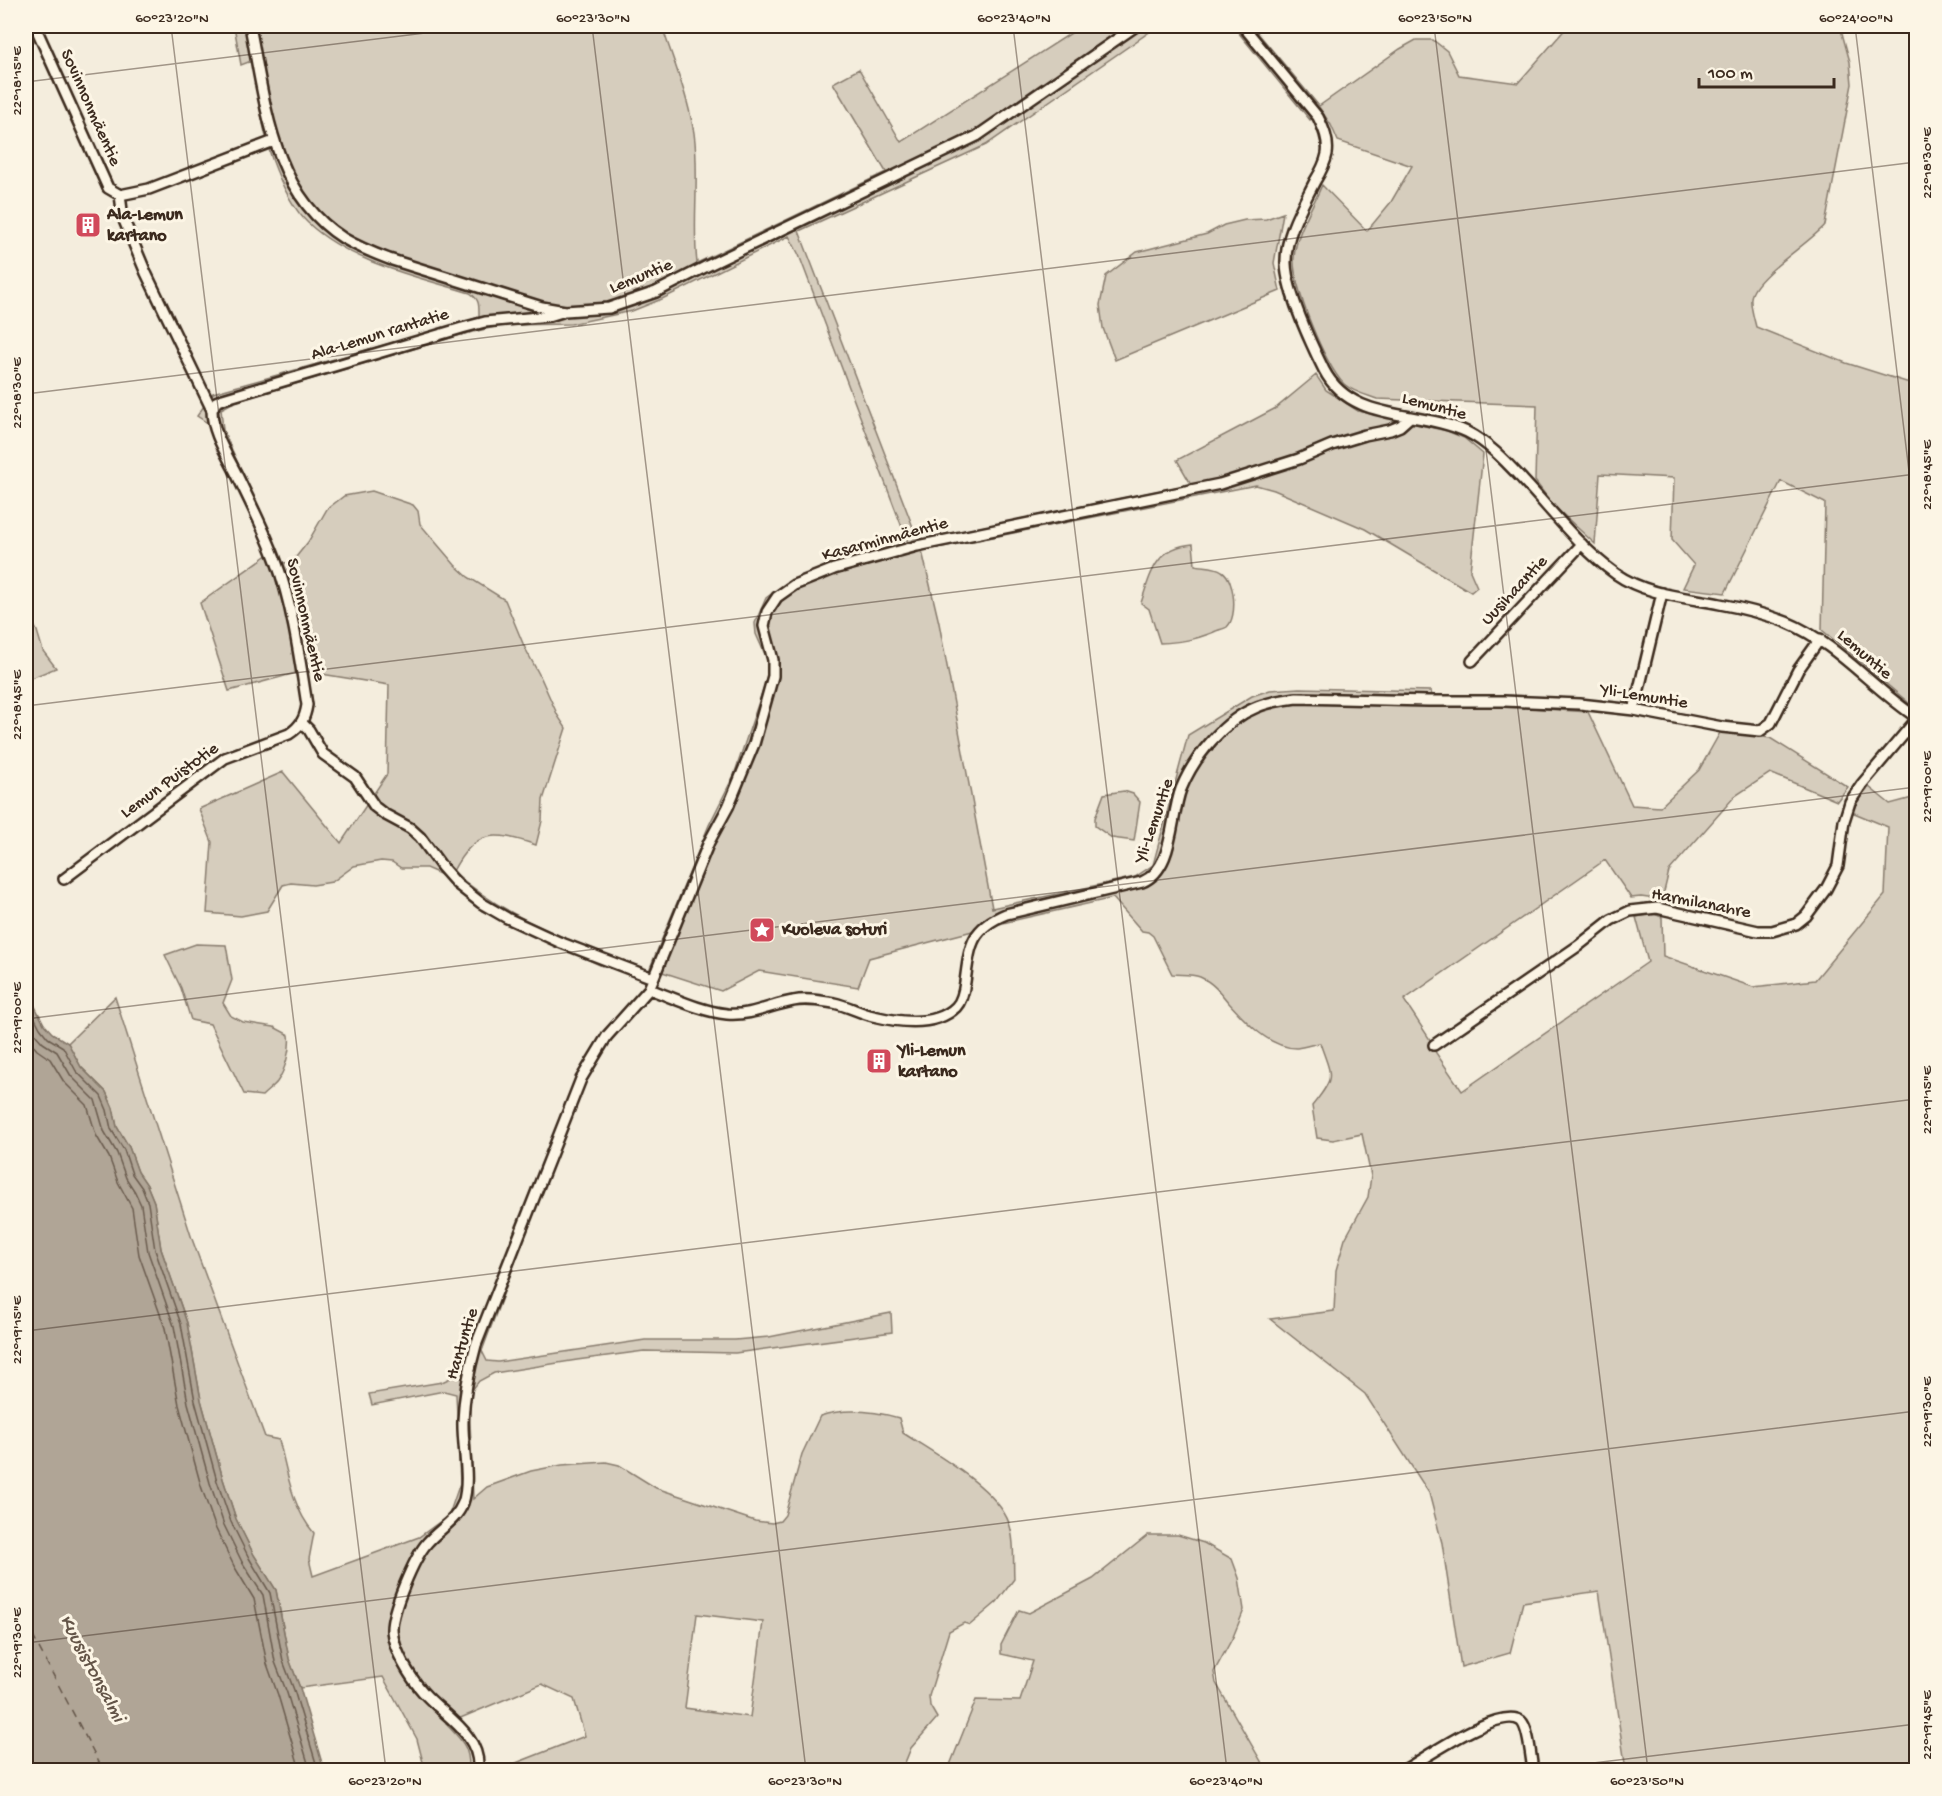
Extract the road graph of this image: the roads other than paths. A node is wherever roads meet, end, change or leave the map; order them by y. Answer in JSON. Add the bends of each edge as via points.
{"nodes":[{"id":1,"x":35,"y":26,"type":"edge"},
{"id":2,"x":250,"y":26,"type":"edge"},
{"id":3,"x":1136,"y":26,"type":"edge"},
{"id":4,"x":1243,"y":26,"type":"edge"},
{"id":5,"x":274,"y":141,"type":"junction"},
{"id":6,"x":120,"y":195,"type":"junction"},
{"id":7,"x":565,"y":311,"type":"junction"},
{"id":8,"x":212,"y":410,"type":"junction"},
{"id":9,"x":1409,"y":417,"type":"junction"},
{"id":10,"x":1582,"y":544,"type":"junction"},
{"id":11,"x":1662,"y":593,"type":"junction"},
{"id":12,"x":1820,"y":639,"type":"junction"},
{"id":13,"x":1472,"y":661,"type":"dead end"},
{"id":14,"x":1635,"y":710,"type":"junction"},
{"id":15,"x":1917,"y":718,"type":"edge"},
{"id":16,"x":302,"y":723,"type":"junction"},
{"id":17,"x":64,"y":879,"type":"dead end"},
{"id":18,"x":652,"y":978,"type":"junction"},
{"id":19,"x":649,"y":988,"type":"junction"},
{"id":20,"x":1434,"y":1045,"type":"dead end"},
{"id":21,"x":478,"y":1770,"type":"edge"},
{"id":22,"x":1404,"y":1770,"type":"edge"},
{"id":23,"x":1533,"y":1770,"type":"edge"}],
"edges":[{"from":1,"to":6,"type":"street","name":"Sovinnonmäentie","via":[[108,188]]},
{"from":2,"to":5,"type":"street","name":"Lemuntie"},
{"from":3,"to":7,"type":"street","name":"Lemuntie","via":[[1001,122],[947,152],[656,292],[609,308]]},
{"from":4,"to":9,"type":"street","name":"Lemuntie","via":[[1318,117],[1327,141],[1323,166],[1295,219],[1286,264],[1315,351],[1334,386],[1346,397]]},
{"from":5,"to":6,"type":"street","via":[[160,185]]},
{"from":5,"to":7,"type":"street","name":"Lemuntie","via":[[310,209],[343,238],[389,259]]},
{"from":6,"to":8,"type":"street","name":"Sovinnonmäentie","via":[[123,218],[146,273]]},
{"from":7,"to":8,"type":"street","name":"Ala-Lemun rantatie","via":[[462,328],[223,399]]},
{"from":8,"to":16,"type":"street","name":"Sovinnonmäentie","via":[[213,424],[277,563],[307,705]]},
{"from":9,"to":10,"type":"street","name":"Lemuntie","via":[[1448,425],[1483,443]]},
{"from":9,"to":18,"type":"street","name":"Kasarminmäentie","via":[[1390,430],[1332,445],[1220,484],[917,546],[834,568],[777,597],[764,626],[773,676],[754,744]]},
{"from":10,"to":11,"type":"street","name":"Lemuntie","via":[[1618,576]]},
{"from":10,"to":13,"type":"street","name":"Uusihaantie"},
{"from":11,"to":12,"type":"street","name":"Lemuntie","via":[[1766,615]]},
{"from":11,"to":14,"type":"street"},
{"from":12,"to":14,"type":"street","name":"Yli-Lemuntie","via":[[1798,670],[1771,723],[1760,731]]},
{"from":12,"to":15,"type":"street","name":"Lemuntie"},
{"from":14,"to":19,"type":"street","name":"Yli-Lemuntie","via":[[1504,700],[1276,700],[1237,718],[1205,750],[1181,789],[1164,857],[1152,878],[1006,914],[982,927],[968,954],[964,991],[957,1006],[947,1014],[918,1021],[895,1019],[809,1000],[794,1000],[757,1012],[725,1014]]},
{"from":15,"to":20,"type":"street","name":"Harmilanahre","via":[[1850,801],[1839,866],[1806,916],[1796,924],[1758,931],[1657,908],[1630,911],[1611,920]]},
{"from":16,"to":17,"type":"street","name":"Lemun Puistotie","via":[[290,734],[225,758]]},
{"from":16,"to":18,"type":"street","via":[[323,754],[355,777],[375,807],[420,837],[441,867],[481,903],[559,942]]},
{"from":18,"to":19,"type":"street","name":"Kasarminmäentie"},
{"from":19,"to":21,"type":"street","name":"Hantuntie","via":[[607,1036],[581,1079],[469,1370],[463,1422],[464,1501],[457,1514],[417,1556],[393,1618],[396,1647],[406,1666],[422,1691],[471,1740]]},
{"from":22,"to":23,"type":"street","via":[[1483,1724],[1513,1718],[1526,1729]]}]}
